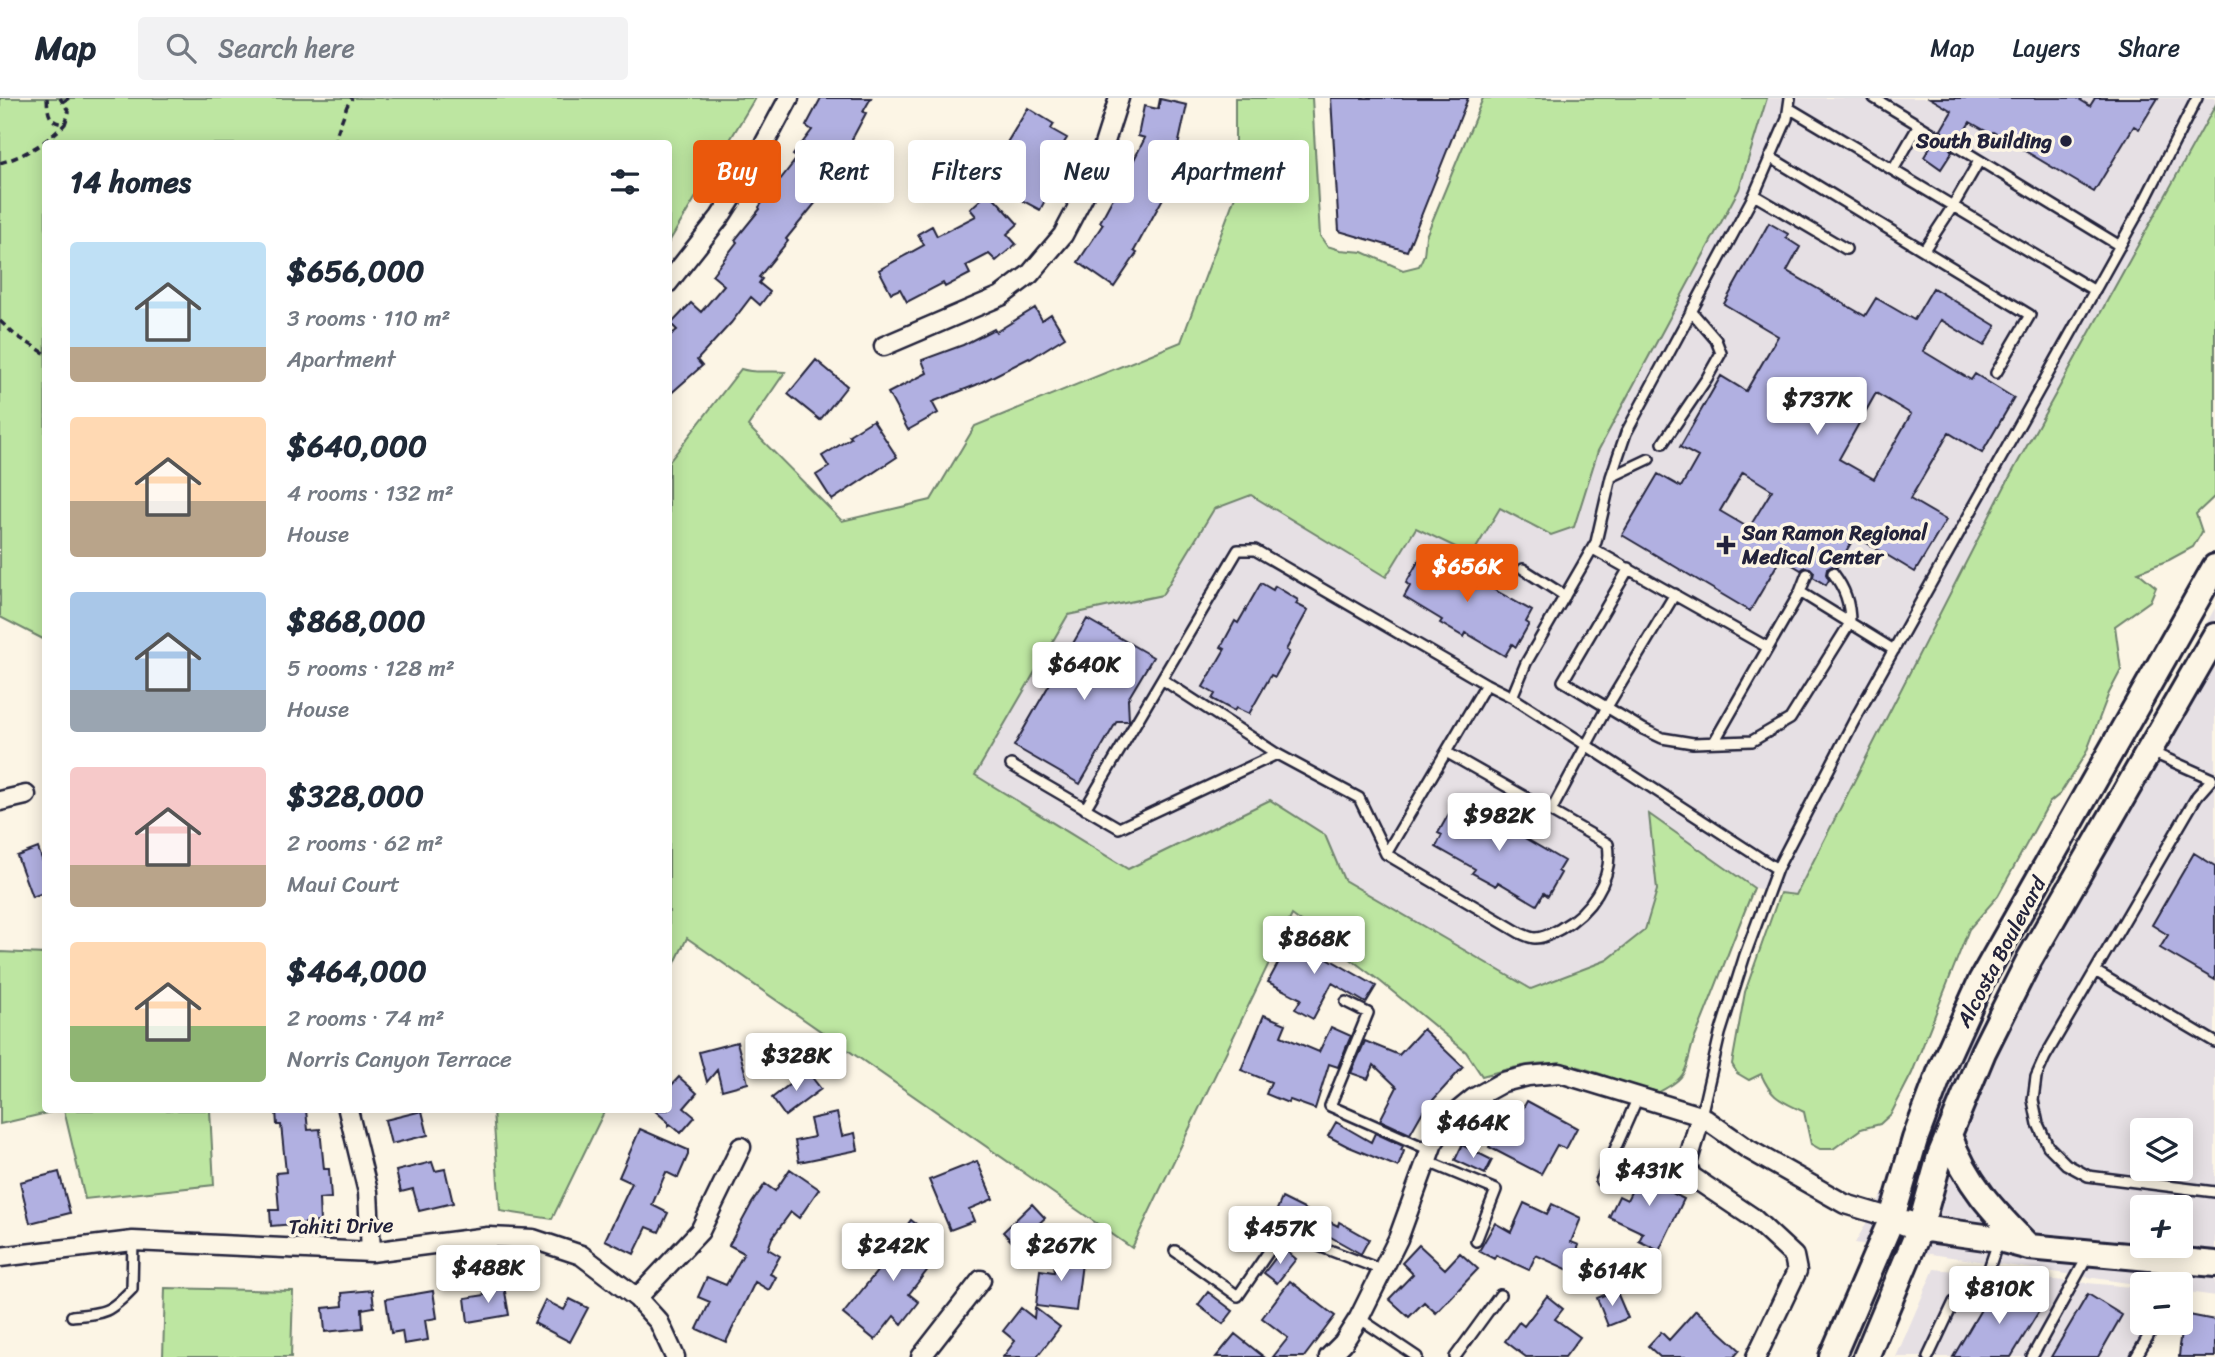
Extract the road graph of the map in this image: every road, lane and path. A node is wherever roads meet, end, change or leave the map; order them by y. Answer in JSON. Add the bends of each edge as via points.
{"nodes":[{"id":1,"x":47,"y":98,"type":"edge"},
{"id":2,"x":69,"y":98,"type":"edge"},
{"id":3,"x":352,"y":98,"type":"edge"},
{"id":4,"x":789,"y":98,"type":"edge"},
{"id":5,"x":1119,"y":98,"type":"edge"},
{"id":6,"x":1874,"y":98,"type":"edge"},
{"id":7,"x":2197,"y":98,"type":"edge"},
{"id":8,"x":62,"y":100,"type":"edge"},
{"id":9,"x":1789,"y":103,"type":"edge"},
{"id":10,"x":65,"y":124,"type":"junction"},
{"id":11,"x":1919,"y":125,"type":"junction"},
{"id":12,"x":1937,"y":136,"type":"dead end"},
{"id":13,"x":47,"y":140,"type":"edge"},
{"id":14,"x":334,"y":140,"type":"edge"},
{"id":15,"x":42,"y":143,"type":"edge"},
{"id":16,"x":1956,"y":146,"type":"dead end"},
{"id":17,"x":1770,"y":157,"type":"junction"},
{"id":18,"x":1979,"y":160,"type":"junction"},
{"id":19,"x":0,"y":163,"type":"edge"},
{"id":20,"x":1893,"y":170,"type":"junction"},
{"id":21,"x":1754,"y":195,"type":"junction"},
{"id":22,"x":1953,"y":206,"type":"junction"},
{"id":23,"x":2120,"y":246,"type":"junction"},
{"id":24,"x":1846,"y":249,"type":"dead end"},
{"id":25,"x":1924,"y":250,"type":"junction"},
{"id":26,"x":672,"y":278,"type":"edge"},
{"id":27,"x":2095,"y":290,"type":"junction"},
{"id":28,"x":1691,"y":311,"type":"junction"},
{"id":29,"x":0,"y":321,"type":"edge"},
{"id":30,"x":884,"y":346,"type":"dead end"},
{"id":31,"x":42,"y":351,"type":"edge"},
{"id":32,"x":1996,"y":373,"type":"dead end"},
{"id":33,"x":1662,"y":443,"type":"dead end"},
{"id":34,"x":1648,"y":459,"type":"dead end"},
{"id":35,"x":1611,"y":477,"type":"junction"},
{"id":36,"x":1593,"y":549,"type":"junction"},
{"id":37,"x":2215,"y":567,"type":"edge"},
{"id":38,"x":1629,"y":568,"type":"junction"},
{"id":39,"x":1523,"y":569,"type":"dead end"},
{"id":40,"x":1807,"y":573,"type":"dead end"},
{"id":41,"x":1833,"y":573,"type":"dead end"},
{"id":42,"x":1800,"y":592,"type":"junction"},
{"id":43,"x":1675,"y":594,"type":"junction"},
{"id":44,"x":1565,"y":596,"type":"junction"},
{"id":45,"x":1850,"y":623,"type":"junction"},
{"id":46,"x":2215,"y":636,"type":"edge"},
{"id":47,"x":1767,"y":647,"type":"junction"},
{"id":48,"x":1894,"y":650,"type":"junction"},
{"id":49,"x":1163,"y":680,"type":"junction"},
{"id":50,"x":1486,"y":684,"type":"junction"},
{"id":51,"x":1512,"y":697,"type":"junction"},
{"id":52,"x":1607,"y":707,"type":"junction"},
{"id":53,"x":1714,"y":742,"type":"junction"},
{"id":54,"x":1588,"y":746,"type":"junction"},
{"id":55,"x":2149,"y":751,"type":"junction"},
{"id":56,"x":1446,"y":752,"type":"junction"},
{"id":57,"x":1277,"y":754,"type":"junction"},
{"id":58,"x":1011,"y":765,"type":"dead end"},
{"id":59,"x":2214,"y":778,"type":"edge"},
{"id":60,"x":26,"y":795,"type":"dead end"},
{"id":61,"x":0,"y":801,"type":"edge"},
{"id":62,"x":1085,"y":809,"type":"junction"},
{"id":63,"x":1551,"y":811,"type":"junction"},
{"id":64,"x":1385,"y":854,"type":"junction"},
{"id":65,"x":1777,"y":869,"type":"junction"},
{"id":66,"x":2095,"y":971,"type":"junction"},
{"id":67,"x":1346,"y":1002,"type":"dead end"},
{"id":68,"x":2215,"y":1042,"type":"edge"},
{"id":69,"x":1638,"y":1097,"type":"junction"},
{"id":70,"x":349,"y":1113,"type":"edge"},
{"id":71,"x":1701,"y":1116,"type":"junction"},
{"id":72,"x":1949,"y":1135,"type":"junction"},
{"id":73,"x":741,"y":1147,"type":"dead end"},
{"id":74,"x":1428,"y":1156,"type":"junction"},
{"id":75,"x":1601,"y":1181,"type":"dead end"},
{"id":76,"x":2215,"y":1192,"type":"edge"},
{"id":77,"x":1892,"y":1218,"type":"junction"},
{"id":78,"x":1920,"y":1228,"type":"junction"},
{"id":79,"x":1999,"y":1239,"type":"junction"},
{"id":80,"x":133,"y":1241,"type":"junction"},
{"id":81,"x":1476,"y":1241,"type":"dead end"},
{"id":82,"x":2029,"y":1247,"type":"junction"},
{"id":83,"x":1175,"y":1251,"type":"dead end"},
{"id":84,"x":371,"y":1252,"type":"junction"},
{"id":85,"x":2089,"y":1252,"type":"junction"},
{"id":86,"x":0,"y":1257,"type":"edge"},
{"id":87,"x":2203,"y":1262,"type":"edge"},
{"id":88,"x":1382,"y":1270,"type":"junction"},
{"id":89,"x":981,"y":1280,"type":"dead end"},
{"id":90,"x":1500,"y":1295,"type":"dead end"},
{"id":91,"x":637,"y":1298,"type":"junction"},
{"id":92,"x":72,"y":1316,"type":"dead end"},
{"id":93,"x":1359,"y":1318,"type":"junction"},
{"id":94,"x":2148,"y":1335,"type":"edge"},
{"id":95,"x":675,"y":1357,"type":"edge"},
{"id":96,"x":921,"y":1357,"type":"edge"},
{"id":97,"x":1329,"y":1357,"type":"edge"},
{"id":98,"x":1417,"y":1357,"type":"edge"},
{"id":99,"x":1455,"y":1357,"type":"edge"},
{"id":100,"x":1756,"y":1357,"type":"edge"},
{"id":101,"x":1832,"y":1357,"type":"edge"},
{"id":102,"x":1866,"y":1357,"type":"edge"},
{"id":103,"x":1927,"y":1357,"type":"edge"},
{"id":104,"x":2032,"y":1357,"type":"edge"},
{"id":105,"x":2136,"y":1357,"type":"edge"}],
"edges":[{"from":1,"to":10,"type":"path","via":[[52,120]]},
{"from":2,"to":8,"type":"path"},
{"from":3,"to":14,"type":"path"},
{"from":4,"to":26,"type":"street","via":[[720,217]]},
{"from":5,"to":30,"type":"street","via":[[1094,176],[1063,235],[1030,274],[1002,296]]},
{"from":6,"to":11,"type":"lane"},
{"from":7,"to":23,"type":"lane"},
{"from":8,"to":10,"type":"path","via":[[69,112]]},
{"from":9,"to":17,"type":"lane"},
{"from":9,"to":20,"type":"lane"},
{"from":10,"to":13,"type":"path"},
{"from":11,"to":12,"type":"lane"},
{"from":11,"to":20,"type":"lane"},
{"from":15,"to":19,"type":"path"},
{"from":16,"to":18,"type":"lane"},
{"from":17,"to":21,"type":"lane"},
{"from":17,"to":25,"type":"lane"},
{"from":18,"to":22,"type":"lane"},
{"from":18,"to":23,"type":"lane"},
{"from":20,"to":22,"type":"lane"},
{"from":21,"to":24,"type":"lane"},
{"from":21,"to":28,"type":"lane"},
{"from":22,"to":25,"type":"lane"},
{"from":22,"to":27,"type":"lane"},
{"from":23,"to":27,"type":"lane"},
{"from":25,"to":32,"type":"lane","via":[[2030,315]]},
{"from":27,"to":48,"type":"lane"},
{"from":28,"to":33,"type":"lane","via":[[1716,340],[1721,354]]},
{"from":28,"to":35,"type":"lane","via":[[1626,433]]},
{"from":29,"to":31,"type":"path"},
{"from":34,"to":35,"type":"lane"},
{"from":35,"to":36,"type":"lane"},
{"from":36,"to":38,"type":"lane"},
{"from":36,"to":44,"type":"lane"},
{"from":37,"to":77,"type":"main road","name":"Alcosta Boulevard","via":[[1981,981],[1919,1127]]},
{"from":38,"to":43,"type":"lane"},
{"from":38,"to":52,"type":"lane","via":[[1563,681]]},
{"from":39,"to":44,"type":"lane"},
{"from":40,"to":42,"type":"lane"},
{"from":41,"to":45,"type":"lane","via":[[1844,588]]},
{"from":42,"to":45,"type":"lane"},
{"from":42,"to":47,"type":"lane"},
{"from":43,"to":47,"type":"lane"},
{"from":43,"to":52,"type":"lane"},
{"from":44,"to":51,"type":"lane"},
{"from":45,"to":48,"type":"lane"},
{"from":45,"to":53,"type":"lane","via":[[1790,719],[1752,741]]},
{"from":46,"to":55,"type":"main road","name":"Alcosta Boulevard"},
{"from":47,"to":53,"type":"lane"},
{"from":48,"to":65,"type":"lane"},
{"from":49,"to":50,"type":"lane","via":[[1238,550],[1244,549],[1255,550]]},
{"from":49,"to":57,"type":"lane"},
{"from":49,"to":62,"type":"lane"},
{"from":50,"to":51,"type":"lane"},
{"from":50,"to":56,"type":"lane"},
{"from":51,"to":54,"type":"lane"},
{"from":52,"to":53,"type":"lane","via":[[1662,738]]},
{"from":52,"to":54,"type":"lane"},
{"from":54,"to":63,"type":"lane"},
{"from":54,"to":65,"type":"lane"},
{"from":55,"to":59,"type":"lane"},
{"from":55,"to":72,"type":"main road","name":"Alcosta Boulevard","via":[[2029,960],[1983,1052]]},
{"from":56,"to":63,"type":"lane"},
{"from":56,"to":64,"type":"lane"},
{"from":57,"to":62,"type":"lane","via":[[1119,828]]},
{"from":57,"to":64,"type":"lane","via":[[1359,798]]},
{"from":58,"to":62,"type":"lane"},
{"from":59,"to":66,"type":"lane","via":[[2197,796]]},
{"from":60,"to":61,"type":"street"},
{"from":63,"to":64,"type":"lane","via":[[1608,844],[1610,854],[1604,885],[1577,919],[1544,937],[1520,933]]},
{"from":65,"to":71,"type":"lane","via":[[1720,1034]]},
{"from":66,"to":68,"type":"lane"},
{"from":66,"to":76,"type":"lane","via":[[2036,1077],[2033,1101],[2048,1146],[2088,1177]]},
{"from":67,"to":74,"type":"lane","via":[[1368,1013],[1330,1105]]},
{"from":69,"to":71,"type":"street"},
{"from":69,"to":74,"type":"street","via":[[1560,1073],[1503,1082],[1452,1116]]},
{"from":69,"to":75,"type":"lane"},
{"from":70,"to":84,"type":"street","via":[[368,1192]]},
{"from":71,"to":77,"type":"street","via":[[1748,1149],[1845,1204]]},
{"from":71,"to":100,"type":"street","via":[[1687,1164],[1690,1176],[1752,1217],[1794,1256],[1797,1271]]},
{"from":72,"to":78,"type":"main road","name":"Alcosta Boulevard"},
{"from":72,"to":82,"type":"main road","via":[[1978,1193]]},
{"from":73,"to":91,"type":"street","via":[[700,1231]]},
{"from":74,"to":81,"type":"lane","via":[[1496,1190]]},
{"from":74,"to":88,"type":"street"},
{"from":77,"to":78,"type":"main road"},
{"from":77,"to":101,"type":"main road","name":"Alcosta Boulevard"},
{"from":78,"to":79,"type":"main road"},
{"from":78,"to":102,"type":"main road","name":"Alcosta Boulevard"},
{"from":79,"to":82,"type":"main road"},
{"from":79,"to":103,"type":"lane","via":[[1982,1289],[1954,1302]]},
{"from":80,"to":84,"type":"street","name":"Tahiti Drive"},
{"from":80,"to":86,"type":"street","name":"Tahiti Drive"},
{"from":80,"to":92,"type":"lane","via":[[132,1289],[116,1306]]},
{"from":82,"to":85,"type":"main road"},
{"from":83,"to":88,"type":"lane","via":[[1238,1296],[1282,1232]]},
{"from":84,"to":91,"type":"street","name":"Tahiti Drive","via":[[488,1237],[533,1240],[580,1255]]},
{"from":85,"to":87,"type":"main road"},
{"from":85,"to":104,"type":"lane"},
{"from":88,"to":93,"type":"street"},
{"from":89,"to":96,"type":"street"},
{"from":90,"to":99,"type":"lane"},
{"from":91,"to":95,"type":"street","name":"Tahiti Drive","via":[[659,1322]]},
{"from":93,"to":97,"type":"street"},
{"from":93,"to":98,"type":"lane"},
{"from":94,"to":105,"type":"lane"}]}
